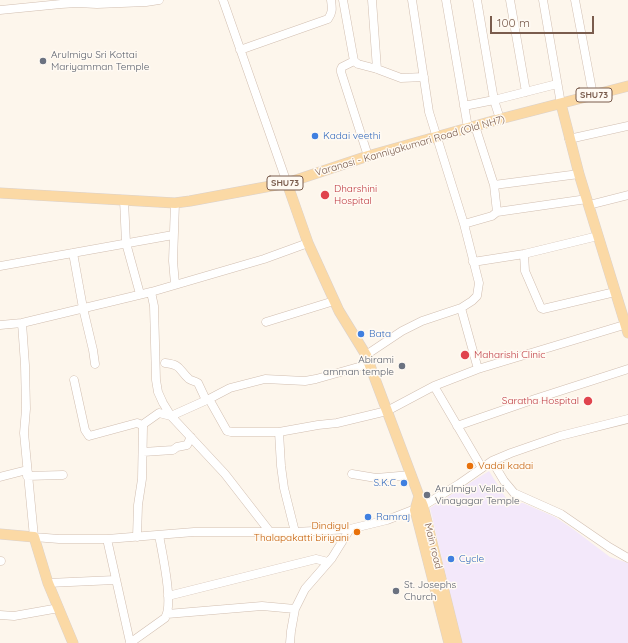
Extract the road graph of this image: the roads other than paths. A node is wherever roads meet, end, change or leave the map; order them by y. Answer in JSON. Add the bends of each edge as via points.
{"nodes":[{"id":1,"x":159,"y":0,"type":"edge"},
{"id":2,"x":223,"y":0,"type":"edge"},
{"id":3,"x":331,"y":0,"type":"edge"},
{"id":4,"x":343,"y":0,"type":"edge"},
{"id":5,"x":372,"y":0,"type":"edge"},
{"id":6,"x":412,"y":0,"type":"edge"},
{"id":7,"x":446,"y":0,"type":"edge"},
{"id":8,"x":477,"y":0,"type":"edge"},
{"id":9,"x":510,"y":0,"type":"edge"},
{"id":10,"x":543,"y":0,"type":"edge"},
{"id":11,"x":575,"y":0,"type":"edge"},
{"id":12,"x":77,"y":1,"type":"edge"},
{"id":13,"x":0,"y":10,"type":"edge"},
{"id":14,"x":240,"y":50,"type":"junction"},
{"id":15,"x":354,"y":61,"type":"junction"},
{"id":16,"x":377,"y":69,"type":"junction"},
{"id":17,"x":424,"y":77,"type":"junction"},
{"id":18,"x":557,"y":84,"type":"junction"},
{"id":19,"x":628,"y":86,"type":"edge"},
{"id":20,"x":526,"y":92,"type":"junction"},
{"id":21,"x":593,"y":95,"type":"junction"},
{"id":22,"x":494,"y":100,"type":"junction"},
{"id":23,"x":561,"y":104,"type":"junction"},
{"id":24,"x":464,"y":106,"type":"junction"},
{"id":25,"x":500,"y":118,"type":"junction"},
{"id":26,"x":628,"y":126,"type":"edge"},
{"id":27,"x":472,"y":127,"type":"junction"},
{"id":28,"x":437,"y":137,"type":"junction"},
{"id":29,"x":569,"y":139,"type":"junction"},
{"id":30,"x":368,"y":156,"type":"junction"},
{"id":31,"x":579,"y":174,"type":"junction"},
{"id":32,"x":287,"y":183,"type":"junction"},
{"id":33,"x":494,"y":185,"type":"junction"},
{"id":34,"x":0,"y":192,"type":"edge"},
{"id":35,"x":628,"y":195,"type":"edge"},
{"id":36,"x":124,"y":200,"type":"junction"},
{"id":37,"x":588,"y":202,"type":"junction"},
{"id":38,"x":175,"y":203,"type":"junction"},
{"id":39,"x":496,"y":212,"type":"junction"},
{"id":40,"x":464,"y":224,"type":"junction"},
{"id":41,"x":173,"y":235,"type":"junction"},
{"id":42,"x":598,"y":236,"type":"junction"},
{"id":43,"x":126,"y":243,"type":"junction"},
{"id":44,"x":308,"y":243,"type":"junction"},
{"id":45,"x":73,"y":253,"type":"junction"},
{"id":46,"x":524,"y":254,"type":"junction"},
{"id":47,"x":473,"y":262,"type":"junction"},
{"id":48,"x":0,"y":266,"type":"edge"},
{"id":49,"x":175,"y":284,"type":"junction"},
{"id":50,"x":151,"y":292,"type":"junction"},
{"id":51,"x":615,"y":292,"type":"junction"},
{"id":52,"x":140,"y":294,"type":"junction"},
{"id":53,"x":334,"y":301,"type":"junction"},
{"id":54,"x":83,"y":308,"type":"junction"},
{"id":55,"x":461,"y":308,"type":"junction"},
{"id":56,"x":266,"y":322,"type":"dead end"},
{"id":57,"x":22,"y":323,"type":"junction"},
{"id":58,"x":0,"y":325,"type":"edge"},
{"id":59,"x":626,"y":329,"type":"edge"},
{"id":60,"x":368,"y":360,"type":"junction"},
{"id":61,"x":165,"y":363,"type":"dead end"},
{"id":62,"x":95,"y":364,"type":"dead end"},
{"id":63,"x":478,"y":369,"type":"junction"},
{"id":64,"x":628,"y":369,"type":"edge"},
{"id":65,"x":74,"y":380,"type":"dead end"},
{"id":66,"x":434,"y":386,"type":"junction"},
{"id":67,"x":208,"y":400,"type":"junction"},
{"id":68,"x":387,"y":411,"type":"junction"},
{"id":69,"x":171,"y":416,"type":"junction"},
{"id":70,"x":628,"y":419,"type":"edge"},
{"id":71,"x":142,"y":425,"type":"junction"},
{"id":72,"x":457,"y":426,"type":"junction"},
{"id":73,"x":279,"y":432,"type":"junction"},
{"id":74,"x":191,"y":437,"type":"junction"},
{"id":75,"x":143,"y":452,"type":"junction"},
{"id":76,"x":492,"y":461,"type":"junction"},
{"id":77,"x":482,"y":468,"type":"junction"},
{"id":78,"x":27,"y":473,"type":"junction"},
{"id":79,"x":352,"y":474,"type":"dead end"},
{"id":80,"x":63,"y":475,"type":"dead end"},
{"id":81,"x":411,"y":475,"type":"junction"},
{"id":82,"x":0,"y":477,"type":"edge"},
{"id":83,"x":419,"y":508,"type":"junction"},
{"id":84,"x":350,"y":529,"type":"junction"},
{"id":85,"x":270,"y":532,"type":"junction"},
{"id":86,"x":295,"y":532,"type":"junction"},
{"id":87,"x":0,"y":534,"type":"edge"},
{"id":88,"x":159,"y":535,"type":"junction"},
{"id":89,"x":34,"y":537,"type":"junction"},
{"id":90,"x":137,"y":537,"type":"junction"},
{"id":91,"x":107,"y":539,"type":"junction"},
{"id":92,"x":628,"y":558,"type":"edge"},
{"id":93,"x":328,"y":562,"type":"junction"},
{"id":94,"x":115,"y":580,"type":"junction"},
{"id":95,"x":48,"y":583,"type":"junction"},
{"id":96,"x":168,"y":596,"type":"junction"},
{"id":97,"x":59,"y":608,"type":"junction"},
{"id":98,"x":295,"y":609,"type":"junction"},
{"id":99,"x":167,"y":614,"type":"junction"},
{"id":100,"x":0,"y":615,"type":"edge"},
{"id":101,"x":130,"y":642,"type":"edge"},
{"id":102,"x":73,"y":643,"type":"edge"},
{"id":103,"x":290,"y":643,"type":"edge"},
{"id":104,"x":449,"y":643,"type":"edge"},
{"id":105,"x":456,"y":643,"type":"edge"}],
"edges":[{"from":1,"to":12,"type":"street","via":[[104,4]]},
{"from":2,"to":14,"type":"street"},
{"from":3,"to":14,"type":"street","via":[[332,9],[328,19]]},
{"from":4,"to":15,"type":"street"},
{"from":5,"to":16,"type":"street"},
{"from":6,"to":17,"type":"street"},
{"from":7,"to":24,"type":"street"},
{"from":8,"to":22,"type":"street"},
{"from":9,"to":20,"type":"street"},
{"from":10,"to":18,"type":"street"},
{"from":11,"to":21,"type":"street"},
{"from":12,"to":13,"type":"street"},
{"from":14,"to":32,"type":"street"},
{"from":15,"to":16,"type":"street"},
{"from":15,"to":30,"type":"street","via":[[342,67],[341,72]]},
{"from":16,"to":17,"type":"street","via":[[401,78]]},
{"from":17,"to":28,"type":"street","via":[[429,112]]},
{"from":18,"to":20,"type":"street"},
{"from":18,"to":23,"type":"street"},
{"from":19,"to":21,"type":"main road","name":"Varanasi - Kanniyakumari Road (Old NH7)","number":"SHU73"},
{"from":20,"to":22,"type":"street"},
{"from":21,"to":23,"type":"main road","name":"Varanasi - Kanniyakumari Road (Old NH7)","number":"SHU73"},
{"from":22,"to":24,"type":"street"},
{"from":22,"to":25,"type":"street"},
{"from":23,"to":25,"type":"main road","name":"Varanasi - Kanniyakumari Road (Old NH7)","number":"SHU73"},
{"from":23,"to":29,"type":"main road"},
{"from":24,"to":27,"type":"street"},
{"from":25,"to":27,"type":"main road","name":"Varanasi - Kanniyakumari Road (Old NH7)","number":"SHU73"},
{"from":26,"to":29,"type":"street"},
{"from":27,"to":28,"type":"main road","name":"Varanasi - Kanniyakumari Road (Old NH7)","number":"SHU73"},
{"from":27,"to":33,"type":"street"},
{"from":28,"to":30,"type":"main road","name":"Varanasi - Kanniyakumari Road (Old NH7)","number":"SHU73"},
{"from":28,"to":40,"type":"street"},
{"from":29,"to":31,"type":"main road"},
{"from":30,"to":32,"type":"main road","name":"Varanasi - Kanniyakumari Road (Old NH7)","number":"SHU73"},
{"from":31,"to":33,"type":"street"},
{"from":31,"to":37,"type":"main road"},
{"from":32,"to":38,"type":"main road","name":"Varanasi - Kanniyakumari Road (Old NH7)","number":"SHU73"},
{"from":32,"to":44,"type":"main road"},
{"from":33,"to":39,"type":"street"},
{"from":34,"to":36,"type":"main road","name":"Varanasi - Kanniyakumari Road (Old NH7)","number":"SHU73"},
{"from":35,"to":37,"type":"street"},
{"from":36,"to":38,"type":"main road","name":"Varanasi - Kanniyakumari Road (Old NH7)","number":"SHU73"},
{"from":36,"to":43,"type":"street"},
{"from":37,"to":39,"type":"street"},
{"from":37,"to":42,"type":"main road"},
{"from":38,"to":41,"type":"street"},
{"from":39,"to":40,"type":"street","via":[[492,216]]},
{"from":40,"to":47,"type":"street"},
{"from":41,"to":43,"type":"street"},
{"from":41,"to":49,"type":"street","via":[[172,261]]},
{"from":42,"to":46,"type":"street"},
{"from":42,"to":51,"type":"main road"},
{"from":43,"to":45,"type":"street"},
{"from":43,"to":52,"type":"street"},
{"from":44,"to":49,"type":"street","via":[[264,259]]},
{"from":44,"to":53,"type":"main road"},
{"from":45,"to":48,"type":"street"},
{"from":45,"to":54,"type":"street"},
{"from":46,"to":47,"type":"street"},
{"from":46,"to":51,"type":"street","via":[[525,271],[543,309]]},
{"from":47,"to":55,"type":"street","via":[[479,283],[477,296]]},
{"from":49,"to":50,"type":"street"},
{"from":50,"to":52,"type":"street"},
{"from":50,"to":69,"type":"street","via":[[154,306],[156,380],[158,392]]},
{"from":51,"to":59,"type":"main road"},
{"from":52,"to":54,"type":"street"},
{"from":53,"to":56,"type":"street"},
{"from":53,"to":60,"type":"main road"},
{"from":54,"to":57,"type":"street"},
{"from":54,"to":62,"type":"street"},
{"from":55,"to":60,"type":"street","via":[[402,330]]},
{"from":55,"to":63,"type":"street"},
{"from":57,"to":58,"type":"street"},
{"from":57,"to":78,"type":"street"},
{"from":59,"to":63,"type":"street"},
{"from":60,"to":67,"type":"street","via":[[316,379],[265,379],[230,388]]},
{"from":60,"to":68,"type":"main road"},
{"from":61,"to":67,"type":"street","via":[[181,368],[191,380],[198,383]]},
{"from":63,"to":66,"type":"street"},
{"from":64,"to":72,"type":"street"},
{"from":65,"to":71,"type":"street","via":[[85,430],[89,436],[137,423]]},
{"from":66,"to":68,"type":"street"},
{"from":66,"to":72,"type":"street"},
{"from":67,"to":69,"type":"street"},
{"from":67,"to":73,"type":"street","via":[[227,431]]},
{"from":68,"to":73,"type":"street","via":[[336,423]]},
{"from":68,"to":81,"type":"main road"},
{"from":69,"to":71,"type":"street","via":[[158,413]]},
{"from":69,"to":74,"type":"street"},
{"from":70,"to":76,"type":"street","via":[[560,436]]},
{"from":71,"to":75,"type":"street"},
{"from":72,"to":77,"type":"street"},
{"from":73,"to":86,"type":"street","via":[[284,488]]},
{"from":74,"to":75,"type":"street","via":[[187,445],[173,450]]},
{"from":74,"to":85,"type":"street"},
{"from":75,"to":90,"type":"street"},
{"from":76,"to":77,"type":"street"},
{"from":76,"to":92,"type":"street","via":[[504,482],[514,493],[561,514]]},
{"from":77,"to":83,"type":"street"},
{"from":78,"to":80,"type":"street"},
{"from":78,"to":82,"type":"street"},
{"from":78,"to":89,"type":"street"},
{"from":79,"to":81,"type":"street","via":[[376,478]]},
{"from":81,"to":83,"type":"main road","via":[[419,496]]},
{"from":83,"to":84,"type":"street","via":[[387,520]]},
{"from":83,"to":104,"type":"main road","name":"Main road"},
{"from":83,"to":105,"type":"main road","name":"Main road"},
{"from":84,"to":86,"type":"street"},
{"from":84,"to":93,"type":"street"},
{"from":85,"to":86,"type":"street"},
{"from":85,"to":88,"type":"street","via":[[194,532]]},
{"from":87,"to":89,"type":"main road"},
{"from":88,"to":90,"type":"street"},
{"from":88,"to":96,"type":"street"},
{"from":89,"to":91,"type":"street"},
{"from":89,"to":95,"type":"main road"},
{"from":90,"to":91,"type":"street"},
{"from":91,"to":94,"type":"street"},
{"from":93,"to":96,"type":"street","via":[[316,559]]},
{"from":93,"to":98,"type":"street","via":[[305,589]]},
{"from":94,"to":95,"type":"street"},
{"from":94,"to":101,"type":"street"},
{"from":95,"to":97,"type":"main road"},
{"from":96,"to":99,"type":"street"},
{"from":97,"to":100,"type":"street","via":[[14,616]]},
{"from":97,"to":102,"type":"main road"},
{"from":98,"to":99,"type":"street","via":[[262,606]]},
{"from":98,"to":103,"type":"street"},
{"from":99,"to":101,"type":"street"}]}
